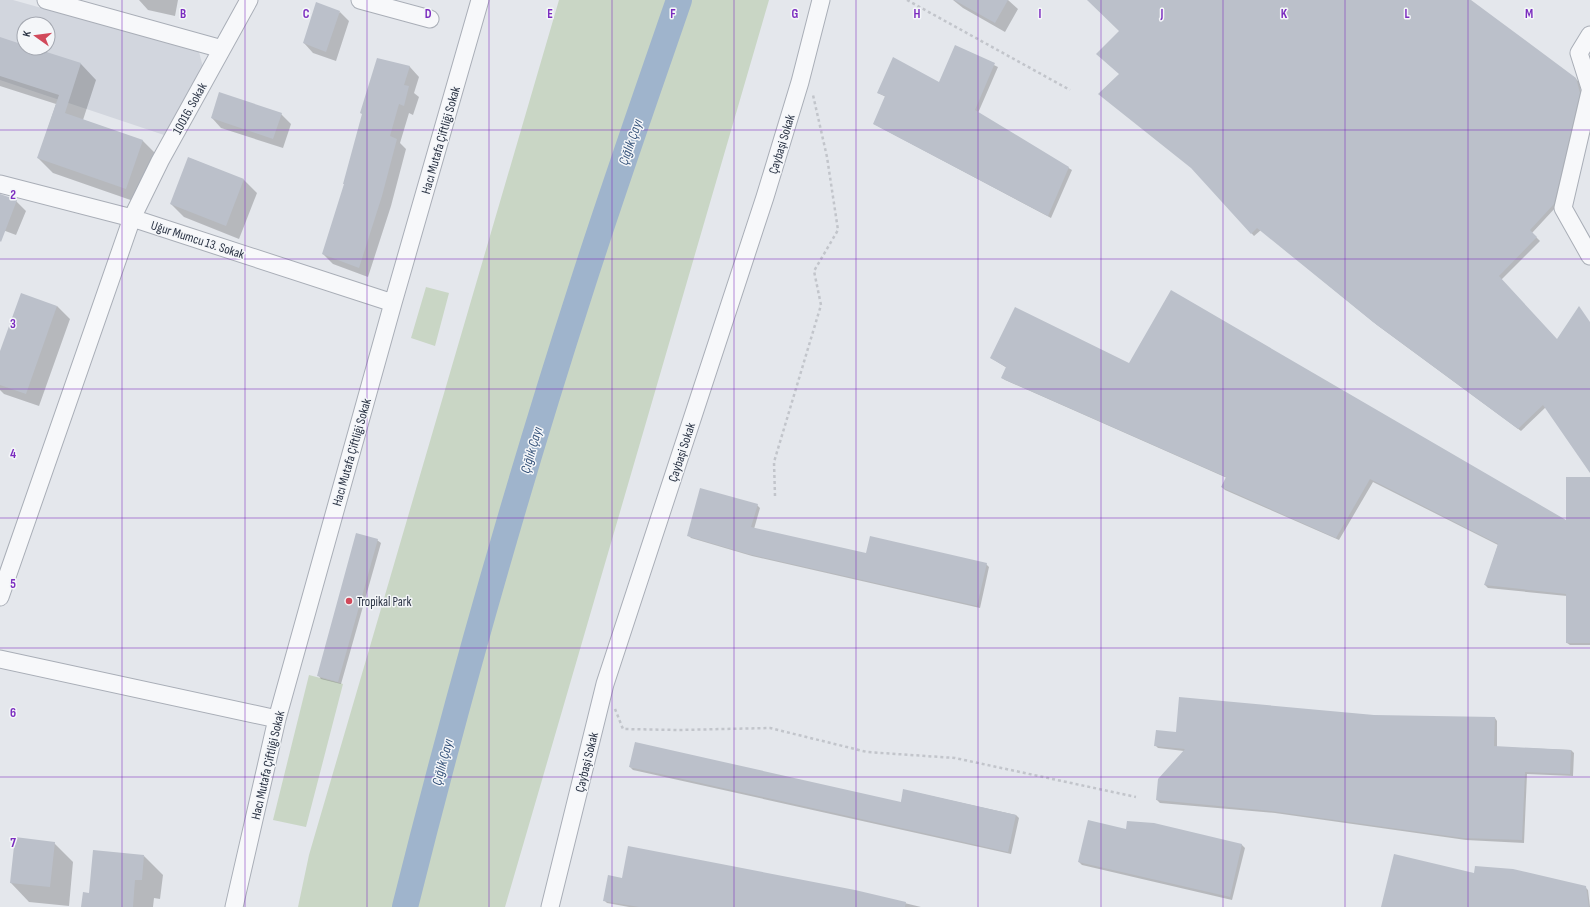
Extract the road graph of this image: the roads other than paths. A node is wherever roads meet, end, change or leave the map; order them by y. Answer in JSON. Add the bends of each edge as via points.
{"nodes":[{"id":1,"x":46,"y":0,"type":"edge"},
{"id":2,"x":249,"y":0,"type":"edge"},
{"id":3,"x":360,"y":0,"type":"edge"},
{"id":4,"x":480,"y":0,"type":"edge"},
{"id":5,"x":821,"y":0,"type":"edge"},
{"id":6,"x":430,"y":19,"type":"dead end"},
{"id":7,"x":1590,"y":35,"type":"edge"},
{"id":8,"x":222,"y":49,"type":"junction"},
{"id":9,"x":1590,"y":88,"type":"edge"},
{"id":10,"x":1590,"y":92,"type":"edge"},
{"id":11,"x":0,"y":184,"type":"edge"},
{"id":12,"x":132,"y":218,"type":"junction"},
{"id":13,"x":1590,"y":256,"type":"edge"},
{"id":14,"x":393,"y":303,"type":"junction"},
{"id":15,"x":0,"y":597,"type":"edge"},
{"id":16,"x":0,"y":659,"type":"edge"},
{"id":17,"x":277,"y":719,"type":"junction"},
{"id":18,"x":234,"y":907,"type":"edge"},
{"id":19,"x":550,"y":907,"type":"edge"}],
"edges":[{"from":1,"to":8,"type":"street"},
{"from":2,"to":8,"type":"street","name":"10016. Sokak"},
{"from":3,"to":6,"type":"street"},
{"from":4,"to":14,"type":"street","name":"Hacı Mutafa Çiftliği Sokak"},
{"from":5,"to":19,"type":"street","name":"Çaybaşi Sokak","via":[[800,82],[765,197],[605,684]]},
{"from":7,"to":9,"type":"street","via":[[1579,53]]},
{"from":8,"to":12,"type":"street","name":"10016. Sokak","via":[[160,161]]},
{"from":10,"to":13,"type":"street","via":[[1563,208]]},
{"from":11,"to":12,"type":"street","name":"Uğur Mumcu 13. Sokak"},
{"from":12,"to":14,"type":"street","name":"Uğur Mumcu 13. Sokak"},
{"from":12,"to":15,"type":"street","name":"10016. Sokak"},
{"from":14,"to":17,"type":"street","name":"Hacı Mutafa Çiftliği Sokak"},
{"from":16,"to":17,"type":"street"},
{"from":17,"to":18,"type":"street","name":"Hacı Mutafa Çiftliği Sokak"}]}
